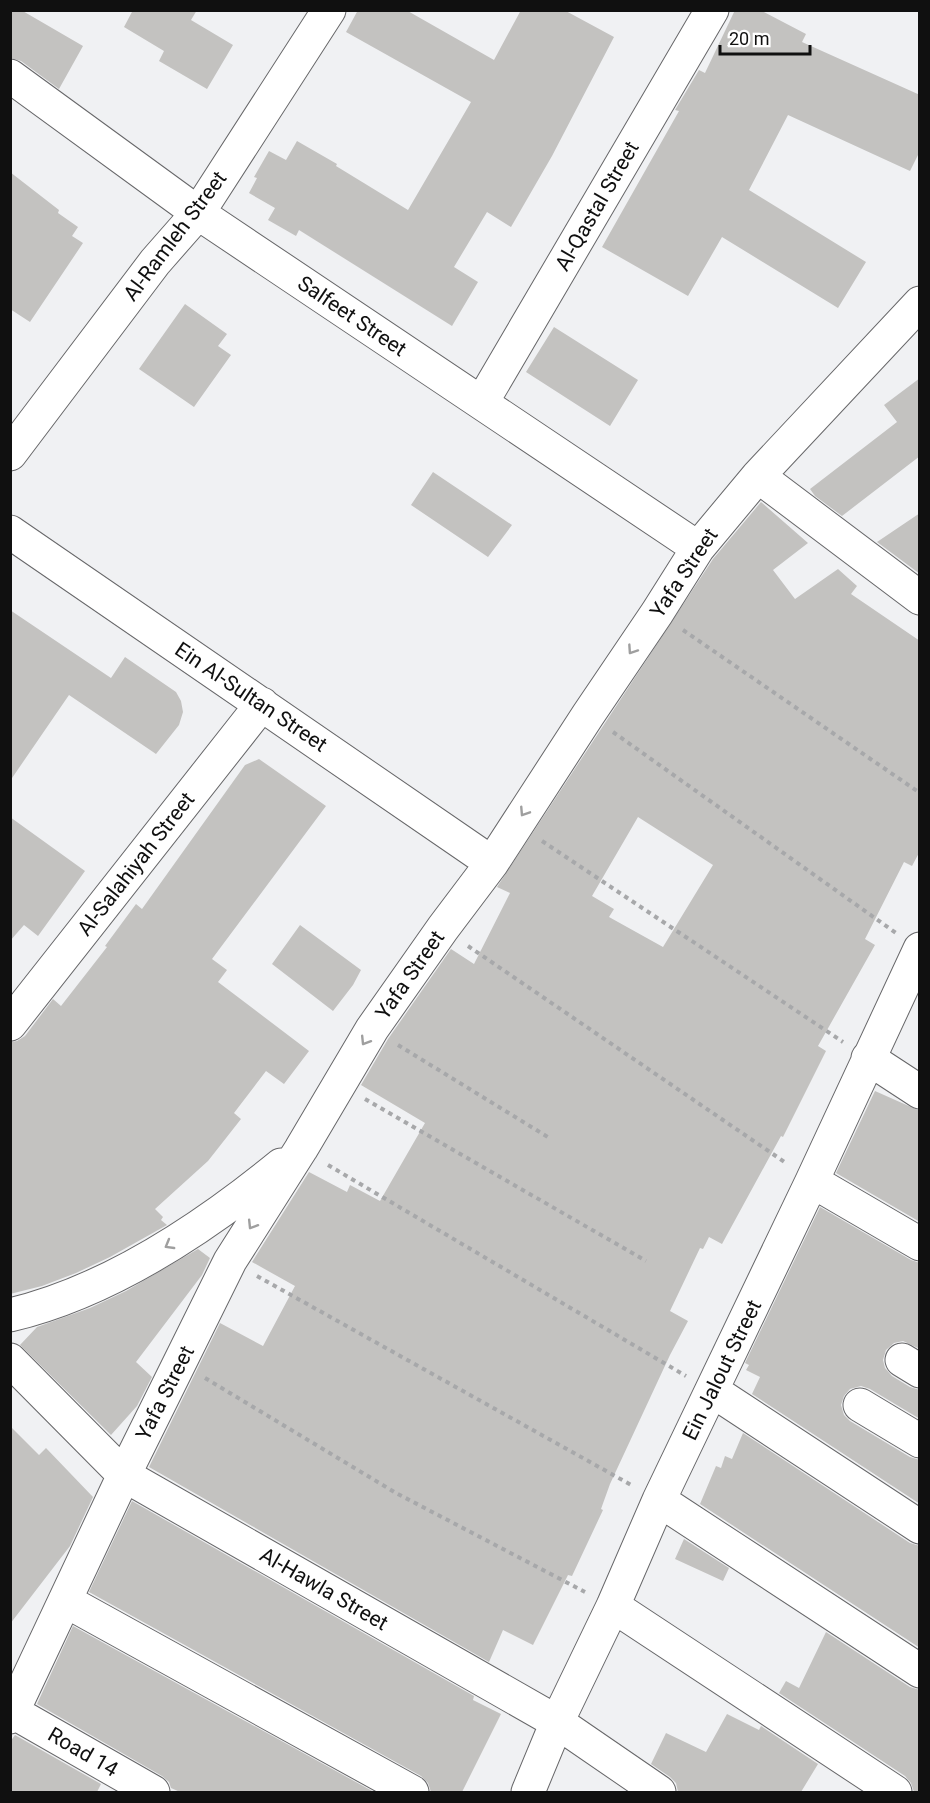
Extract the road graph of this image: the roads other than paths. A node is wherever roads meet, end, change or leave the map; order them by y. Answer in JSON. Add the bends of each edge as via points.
{"nodes":[{"id":1,"x":712,"y":10,"type":"edge"},
{"id":2,"x":323,"y":12,"type":"edge"},
{"id":3,"x":10,"y":76,"type":"edge"},
{"id":4,"x":198,"y":213,"type":"junction"},
{"id":5,"x":920,"y":303,"type":"edge"},
{"id":6,"x":482,"y":402,"type":"junction"},
{"id":7,"x":10,"y":454,"type":"edge"},
{"id":8,"x":758,"y":476,"type":"junction"},
{"id":9,"x":10,"y":532,"type":"edge"},
{"id":10,"x":698,"y":548,"type":"junction"},
{"id":11,"x":920,"y":598,"type":"edge"},
{"id":12,"x":262,"y":704,"type":"junction"},
{"id":13,"x":492,"y":863,"type":"junction"},
{"id":14,"x":920,"y":949,"type":"edge"},
{"id":15,"x":10,"y":1024,"type":"edge"},
{"id":16,"x":868,"y":1058,"type":"junction"},
{"id":17,"x":920,"y":1092,"type":"edge"},
{"id":18,"x":301,"y":1149,"type":"junction"},
{"id":19,"x":812,"y":1181,"type":"junction"},
{"id":20,"x":920,"y":1244,"type":"edge"},
{"id":21,"x":10,"y":1315,"type":"edge"},
{"id":22,"x":10,"y":1360,"type":"edge"},
{"id":23,"x":712,"y":1391,"type":"junction"},
{"id":24,"x":860,"y":1405,"type":"dead end"},
{"id":25,"x":920,"y":1441,"type":"edge"},
{"id":26,"x":124,"y":1475,"type":"junction"},
{"id":27,"x":658,"y":1500,"type":"junction"},
{"id":28,"x":920,"y":1527,"type":"edge"},
{"id":29,"x":66,"y":1601,"type":"junction"},
{"id":30,"x":613,"y":1606,"type":"junction"},
{"id":31,"x":920,"y":1671,"type":"edge"},
{"id":32,"x":12,"y":1715,"type":"edge"},
{"id":33,"x":557,"y":1722,"type":"junction"},
{"id":34,"x":153,"y":1792,"type":"edge"},
{"id":35,"x":412,"y":1792,"type":"edge"},
{"id":36,"x":528,"y":1792,"type":"edge"},
{"id":37,"x":659,"y":1792,"type":"edge"},
{"id":38,"x":895,"y":1792,"type":"edge"}],
"edges":[{"from":1,"to":6,"type":"street","name":"Al-Qastal Street"},
{"from":2,"to":4,"type":"street","name":"Al-Ramleh Street"},
{"from":3,"to":4,"type":"street","name":"Salfeet Street"},
{"from":4,"to":6,"type":"street","name":"Salfeet Street"},
{"from":4,"to":7,"type":"street","name":"Al-Ramleh Street","via":[[155,262]]},
{"from":5,"to":8,"type":"street","name":"Yafa Street"},
{"from":6,"to":10,"type":"street","name":"Salfeet Street"},
{"from":8,"to":10,"type":"street","name":"Yafa Street"},
{"from":8,"to":11,"type":"street"},
{"from":9,"to":12,"type":"street","name":"Ein Al-Sultan Street"},
{"from":10,"to":13,"type":"street","name":"Yafa Street","one_way":true},
{"from":12,"to":13,"type":"street","name":"Ein Al-Sultan Street"},
{"from":12,"to":15,"type":"street","name":"Al-Salahiyah Street"},
{"from":13,"to":18,"type":"street","name":"Yafa Street","one_way":true,"via":[[372,1029]]},
{"from":14,"to":16,"type":"street","name":"Ein Jalout Street"},
{"from":16,"to":17,"type":"street"},
{"from":16,"to":19,"type":"street","name":"Ein Jalout Street"},
{"from":18,"to":21,"type":"street","one_way":true,"via":[[187,1235],[98,1284]]},
{"from":18,"to":26,"type":"street","name":"Yafa Street","one_way":true,"via":[[230,1261]]},
{"from":19,"to":20,"type":"street"},
{"from":19,"to":23,"type":"street","name":"Ein Jalout Street"},
{"from":22,"to":26,"type":"street","name":"Al-Hawla Street"},
{"from":23,"to":27,"type":"street","name":"Ein Jalout Street"},
{"from":23,"to":28,"type":"street"},
{"from":24,"to":25,"type":"street"},
{"from":26,"to":29,"type":"street","name":"Yafa Street"},
{"from":26,"to":33,"type":"street","name":"Al-Hawla Street"},
{"from":27,"to":30,"type":"street","name":"Ein Jalout Street"},
{"from":27,"to":31,"type":"street"},
{"from":29,"to":32,"type":"street","name":"Yafa Street"},
{"from":29,"to":35,"type":"street"},
{"from":30,"to":33,"type":"street","name":"Ein Jalout Street"},
{"from":30,"to":38,"type":"street"},
{"from":32,"to":34,"type":"street","name":"Road 14"},
{"from":33,"to":36,"type":"street","name":"Ein Jalout Street"},
{"from":33,"to":37,"type":"street","name":"Al-Hawla Street"}]}
